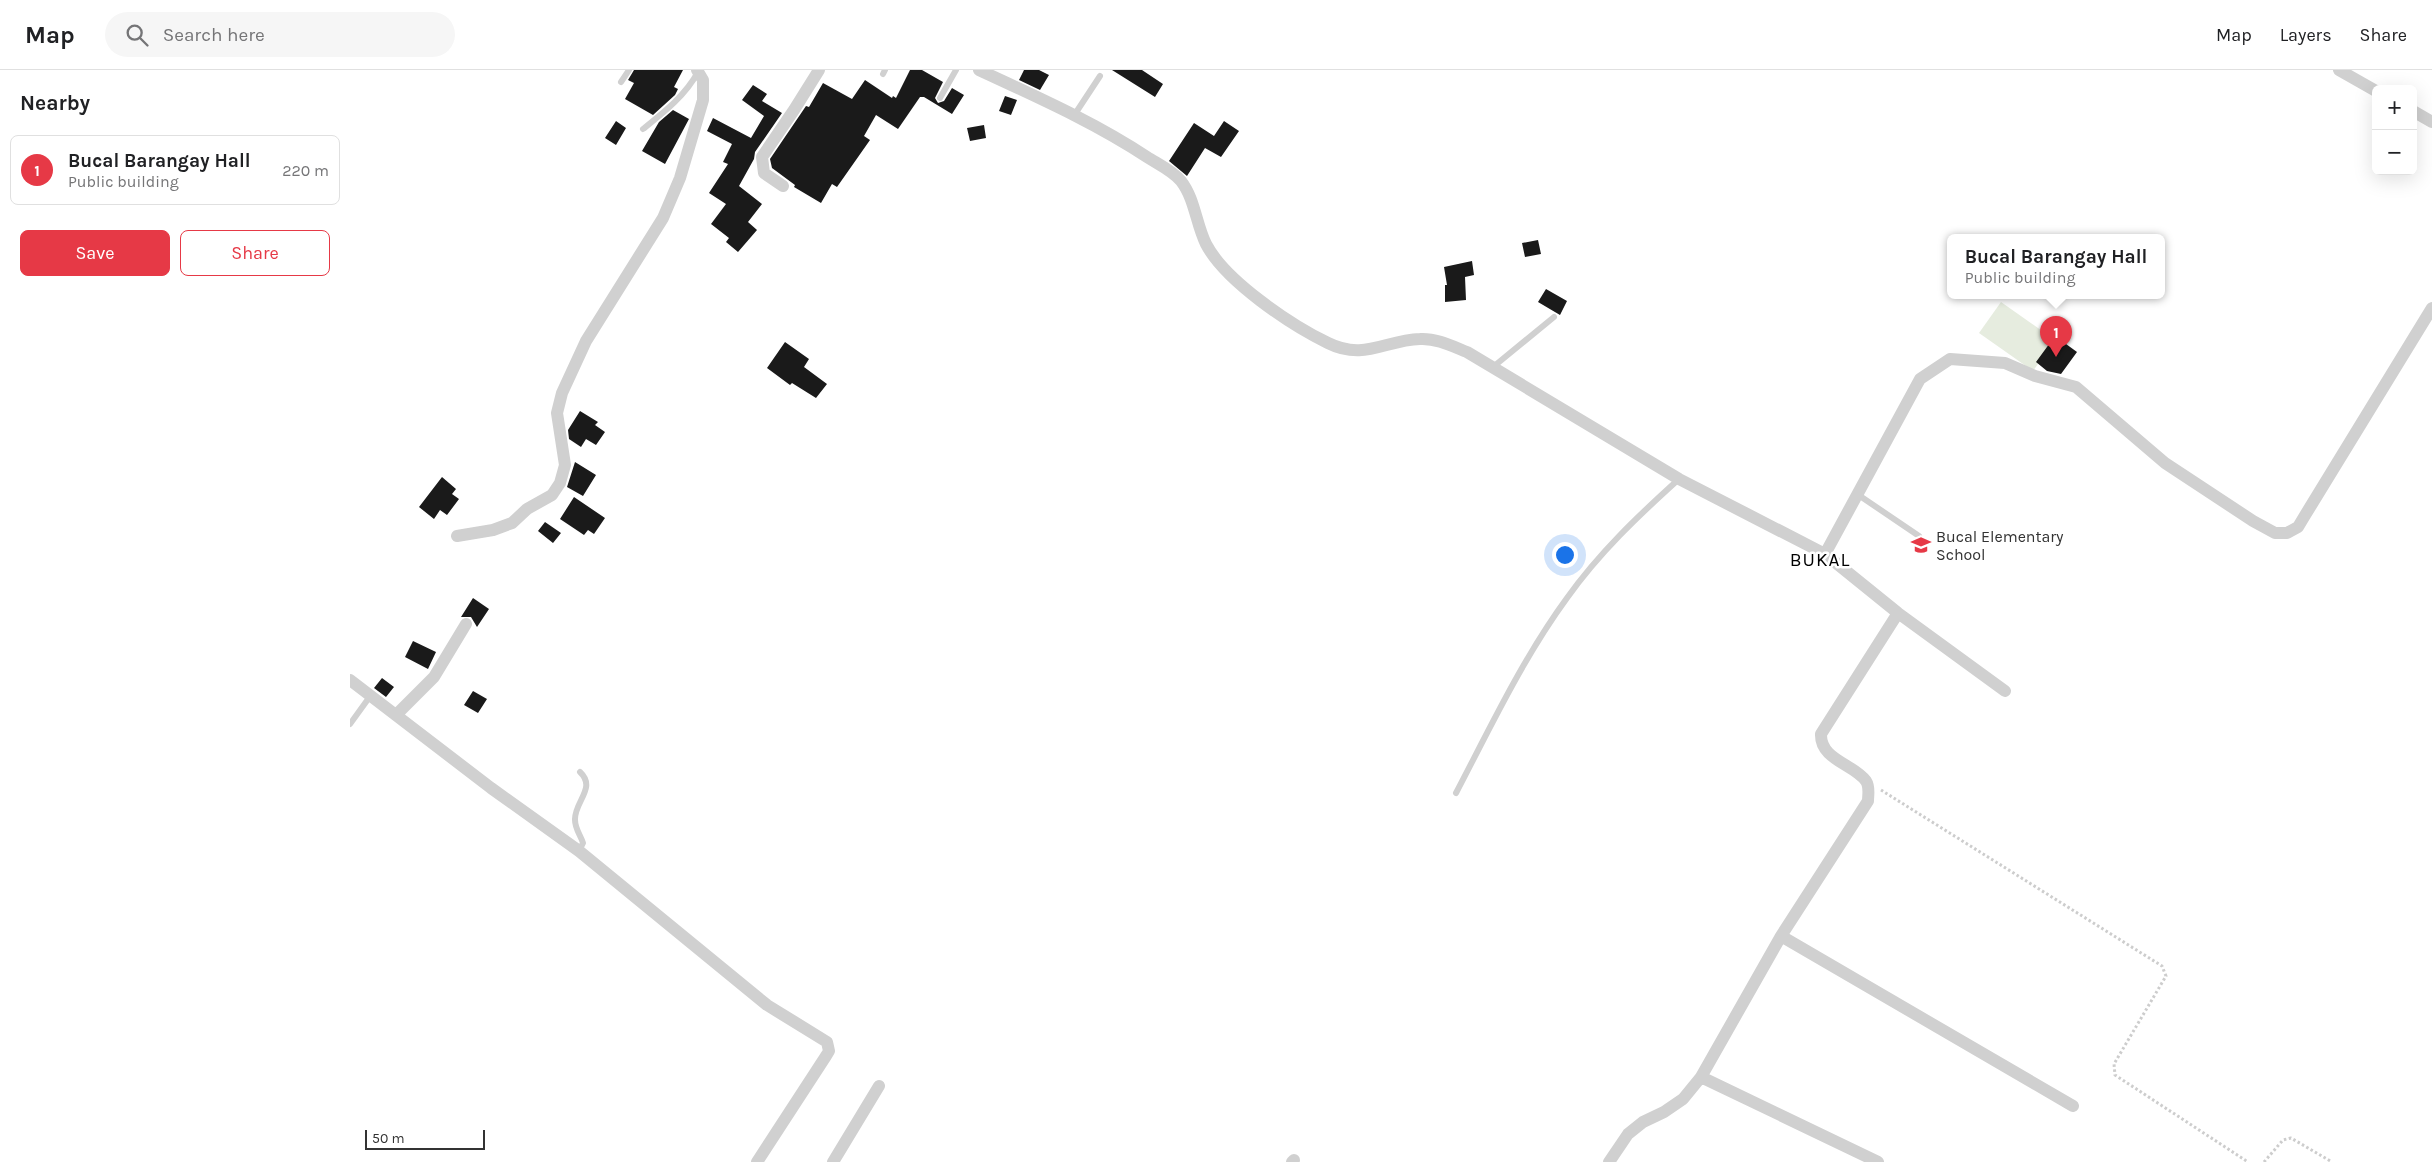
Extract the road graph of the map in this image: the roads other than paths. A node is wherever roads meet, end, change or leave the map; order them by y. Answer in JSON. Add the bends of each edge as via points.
{"nodes":[{"id":1,"x":629,"y":70,"type":"edge"},
{"id":2,"x":819,"y":70,"type":"edge"},
{"id":3,"x":956,"y":70,"type":"edge"},
{"id":4,"x":979,"y":70,"type":"edge"},
{"id":5,"x":2338,"y":70,"type":"edge"},
{"id":6,"x":697,"y":71,"type":"edge"},
{"id":7,"x":1100,"y":76,"type":"dead end"},
{"id":8,"x":621,"y":82,"type":"dead end"},
{"id":9,"x":2372,"y":88,"type":"edge"},
{"id":10,"x":940,"y":98,"type":"dead end"},
{"id":11,"x":2417,"y":113,"type":"edge"},
{"id":12,"x":1076,"y":114,"type":"junction"},
{"id":13,"x":2432,"y":122,"type":"edge"},
{"id":14,"x":642,"y":129,"type":"dead end"},
{"id":15,"x":783,"y":186,"type":"dead end"},
{"id":16,"x":2432,"y":308,"type":"edge"},
{"id":17,"x":1554,"y":317,"type":"dead end"},
{"id":18,"x":1493,"y":367,"type":"junction"},
{"id":19,"x":1679,"y":479,"type":"junction"},
{"id":20,"x":1857,"y":494,"type":"junction"},
{"id":21,"x":457,"y":536,"type":"dead end"},
{"id":22,"x":1919,"y":536,"type":"dead end"},
{"id":23,"x":1826,"y":554,"type":"junction"},
{"id":24,"x":1898,"y":613,"type":"junction"},
{"id":25,"x":466,"y":624,"type":"dead end"},
{"id":26,"x":350,"y":680,"type":"edge"},
{"id":27,"x":2004,"y":691,"type":"dead end"},
{"id":28,"x":371,"y":695,"type":"junction"},
{"id":29,"x":397,"y":714,"type":"junction"},
{"id":30,"x":350,"y":724,"type":"edge"},
{"id":31,"x":580,"y":772,"type":"dead end"},
{"id":32,"x":1456,"y":794,"type":"dead end"},
{"id":33,"x":579,"y":851,"type":"junction"},
{"id":34,"x":1781,"y":936,"type":"junction"},
{"id":35,"x":1701,"y":1078,"type":"junction"},
{"id":36,"x":879,"y":1086,"type":"dead end"},
{"id":37,"x":2073,"y":1106,"type":"dead end"},
{"id":38,"x":758,"y":1162,"type":"edge"},
{"id":39,"x":833,"y":1162,"type":"edge"},
{"id":40,"x":1609,"y":1162,"type":"edge"},
{"id":41,"x":1878,"y":1162,"type":"edge"}],
"edges":[{"from":1,"to":8,"type":"lane"},
{"from":2,"to":15,"type":"street","via":[[762,157],[764,173]]},
{"from":3,"to":10,"type":"lane"},
{"from":4,"to":12,"type":"street"},
{"from":5,"to":9,"type":"street"},
{"from":6,"to":14,"type":"lane","via":[[665,112]]},
{"from":6,"to":21,"type":"street","via":[[703,80],[703,100],[663,218],[586,341],[562,393],[557,413],[565,465],[560,483],[552,495],[527,509],[512,523]]},
{"from":7,"to":12,"type":"lane"},
{"from":11,"to":13,"type":"street"},
{"from":12,"to":18,"type":"street","via":[[1181,180],[1210,251],[1264,304],[1351,352],[1420,339],[1439,341]]},
{"from":16,"to":20,"type":"street","via":[[2298,527],[2287,533],[2274,532],[2253,521],[2165,464],[2076,387],[2035,376],[2006,363],[1950,359],[1920,378]]},
{"from":17,"to":18,"type":"lane"},
{"from":18,"to":19,"type":"street"},
{"from":19,"to":23,"type":"street"},
{"from":19,"to":32,"type":"lane","via":[[1638,516],[1566,599],[1520,672]]},
{"from":20,"to":22,"type":"lane"},
{"from":20,"to":23,"type":"street"},
{"from":23,"to":24,"type":"street"},
{"from":24,"to":27,"type":"street"},
{"from":24,"to":34,"type":"street","via":[[1821,734],[1821,743],[1826,751],[1866,781],[1868,801]]},
{"from":25,"to":29,"type":"street","via":[[434,677]]},
{"from":26,"to":28,"type":"street"},
{"from":28,"to":29,"type":"street"},
{"from":28,"to":30,"type":"lane"},
{"from":29,"to":33,"type":"street","via":[[491,788]]},
{"from":31,"to":33,"type":"lane","via":[[586,778],[587,789],[575,815],[574,823],[582,843]]},
{"from":33,"to":38,"type":"street","via":[[767,1005],[830,1046]]},
{"from":34,"to":35,"type":"street"},
{"from":34,"to":37,"type":"street"},
{"from":35,"to":40,"type":"street","via":[[1683,1099],[1628,1134]]},
{"from":35,"to":41,"type":"street"},
{"from":36,"to":39,"type":"street"}]}
